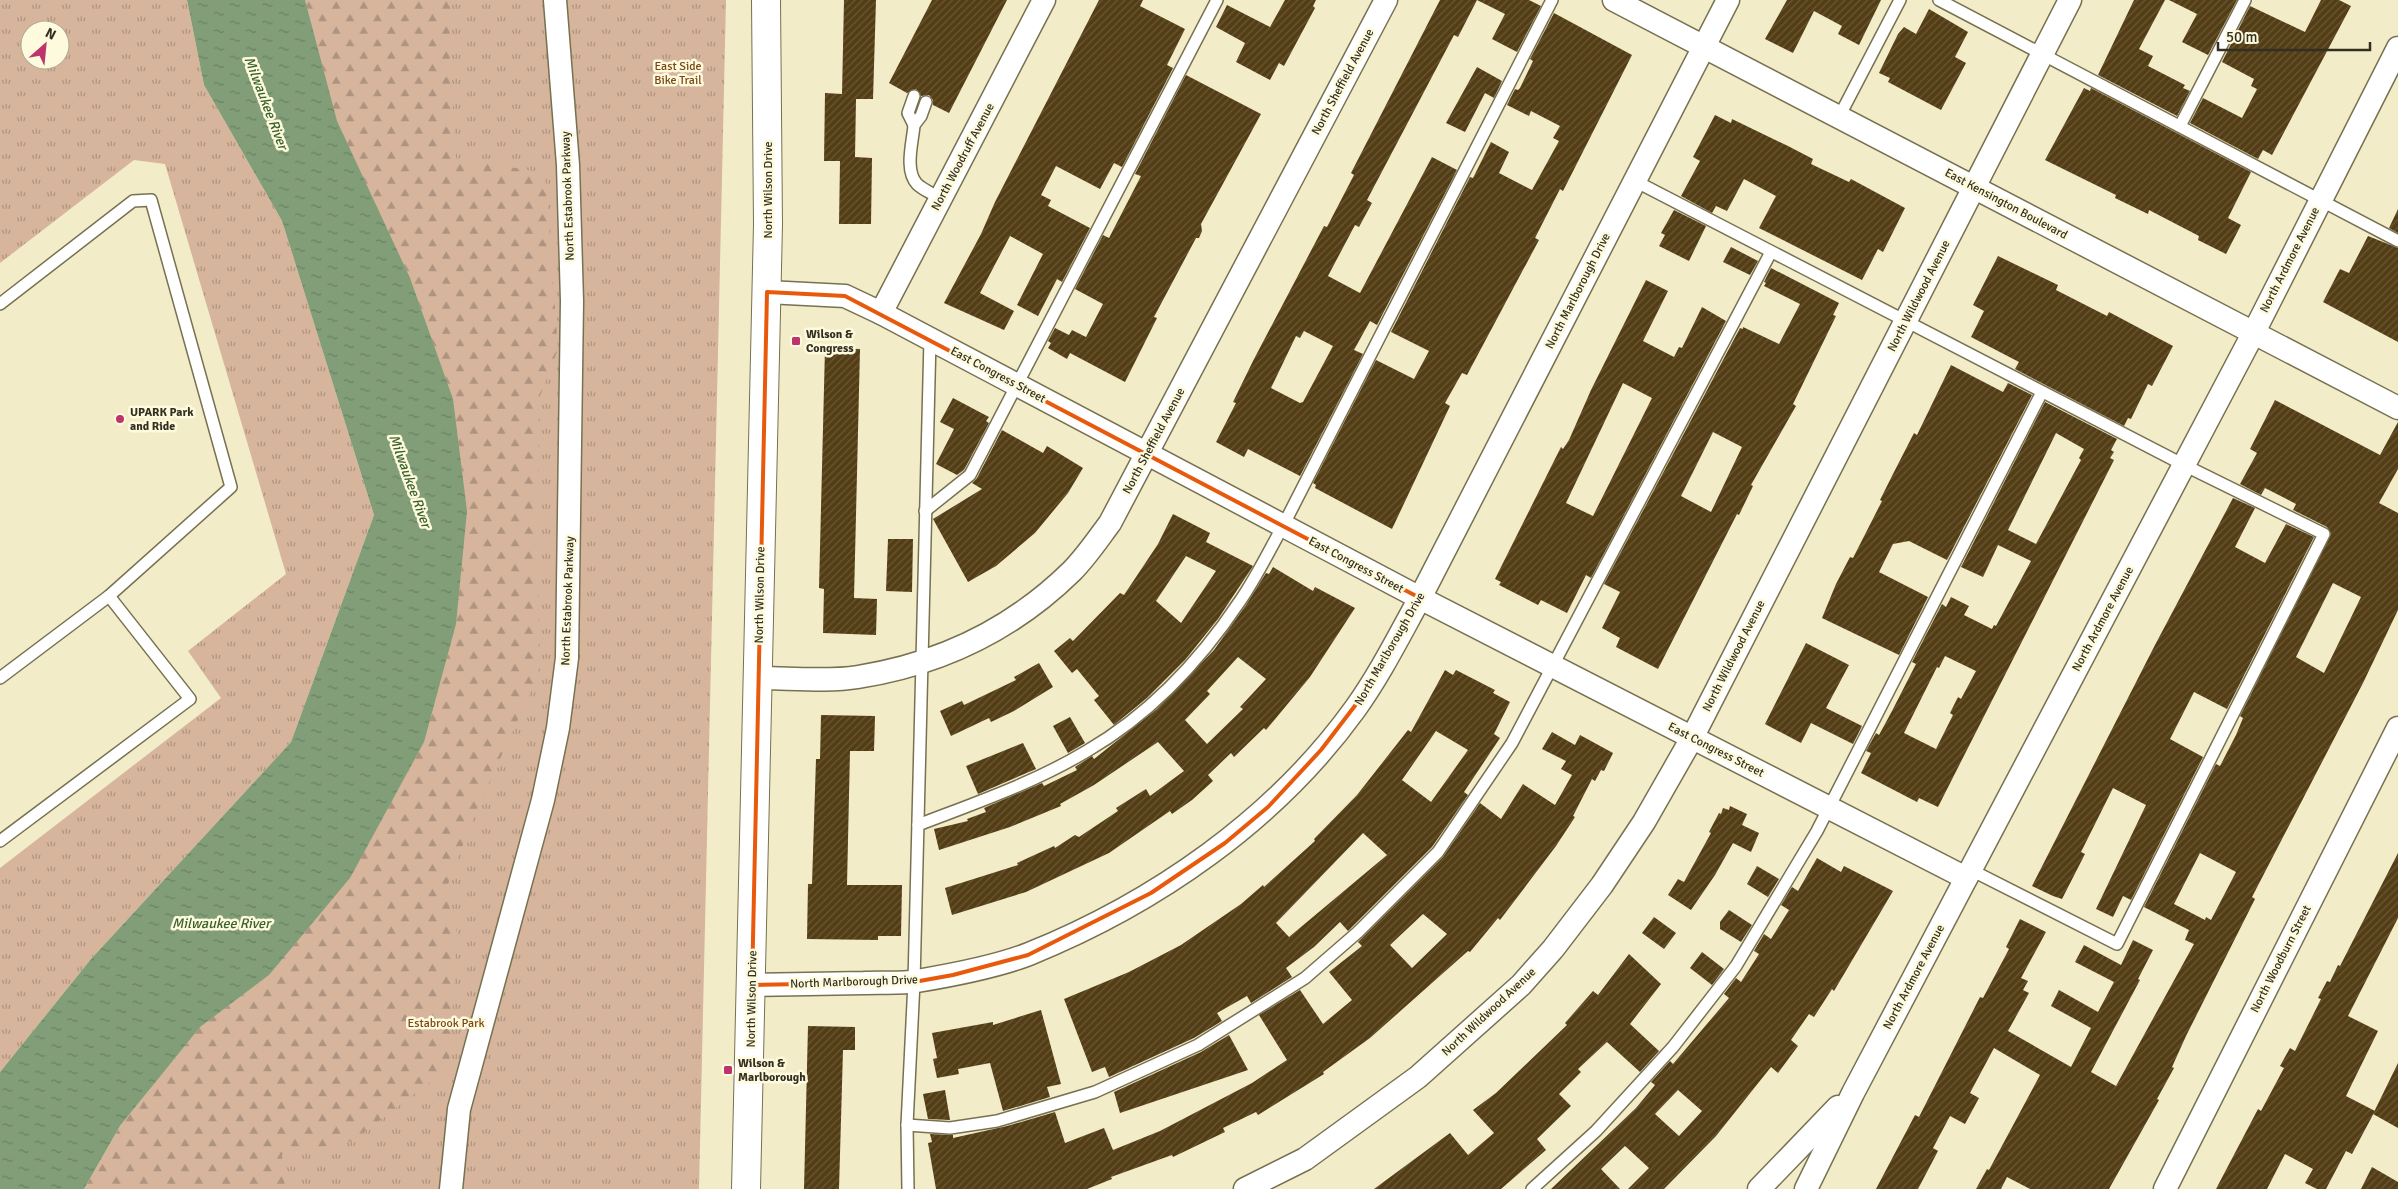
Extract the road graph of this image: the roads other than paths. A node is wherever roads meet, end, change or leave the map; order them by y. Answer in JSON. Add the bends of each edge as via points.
{"nodes":[{"id":1,"x":555,"y":0,"type":"edge"},
{"id":2,"x":766,"y":0,"type":"edge"},
{"id":3,"x":1044,"y":0,"type":"edge"},
{"id":4,"x":1217,"y":0,"type":"edge"},
{"id":5,"x":1386,"y":0,"type":"edge"},
{"id":6,"x":1552,"y":0,"type":"edge"},
{"id":7,"x":1614,"y":0,"type":"edge"},
{"id":8,"x":1728,"y":0,"type":"edge"},
{"id":9,"x":1900,"y":0,"type":"edge"},
{"id":10,"x":1939,"y":0,"type":"edge"},
{"id":11,"x":2070,"y":0,"type":"edge"},
{"id":12,"x":2245,"y":0,"type":"edge"},
{"id":13,"x":1704,"y":47,"type":"junction"},
{"id":14,"x":2398,"y":48,"type":"edge"},
{"id":15,"x":2042,"y":54,"type":"junction"},
{"id":16,"x":914,"y":96,"type":"dead end"},
{"id":17,"x":926,"y":102,"type":"dead end"},
{"id":18,"x":1839,"y":117,"type":"junction"},
{"id":19,"x":914,"y":125,"type":"junction"},
{"id":20,"x":2180,"y":126,"type":"junction"},
{"id":21,"x":1635,"y":181,"type":"junction"},
{"id":22,"x":1975,"y":187,"type":"junction"},
{"id":23,"x":941,"y":199,"type":"junction"},
{"id":24,"x":2321,"y":199,"type":"junction"},
{"id":25,"x":2398,"y":241,"type":"edge"},
{"id":26,"x":1771,"y":252,"type":"junction"},
{"id":27,"x":767,"y":292,"type":"junction"},
{"id":28,"x":0,"y":304,"type":"edge"},
{"id":29,"x":881,"y":313,"type":"junction"},
{"id":30,"x":1906,"y":321,"type":"junction"},
{"id":31,"x":2254,"y":332,"type":"junction"},
{"id":32,"x":930,"y":339,"type":"junction"},
{"id":33,"x":1017,"y":385,"type":"junction"},
{"id":34,"x":2042,"y":392,"type":"junction"},
{"id":35,"x":2398,"y":408,"type":"edge"},
{"id":36,"x":1148,"y":454,"type":"junction"},
{"id":37,"x":2184,"y":465,"type":"junction"},
{"id":38,"x":925,"y":512,"type":"junction"},
{"id":39,"x":1283,"y":526,"type":"junction"},
{"id":40,"x":109,"y":596,"type":"junction"},
{"id":41,"x":1420,"y":598,"type":"junction"},
{"id":42,"x":922,"y":663,"type":"junction"},
{"id":43,"x":1553,"y":668,"type":"junction"},
{"id":44,"x":0,"y":678,"type":"edge"},
{"id":45,"x":759,"y":678,"type":"junction"},
{"id":46,"x":2398,"y":728,"type":"edge"},
{"id":47,"x":1692,"y":738,"type":"junction"},
{"id":48,"x":1829,"y":808,"type":"junction"},
{"id":49,"x":918,"y":825,"type":"junction"},
{"id":50,"x":0,"y":841,"type":"edge"},
{"id":51,"x":1969,"y":874,"type":"junction"},
{"id":52,"x":914,"y":982,"type":"junction"},
{"id":53,"x":752,"y":985,"type":"junction"},
{"id":54,"x":1853,"y":1093,"type":"junction"},
{"id":55,"x":907,"y":1125,"type":"junction"},
{"id":56,"x":451,"y":1189,"type":"edge"},
{"id":57,"x":746,"y":1189,"type":"edge"},
{"id":58,"x":908,"y":1189,"type":"edge"},
{"id":59,"x":1246,"y":1189,"type":"edge"},
{"id":60,"x":1532,"y":1189,"type":"edge"},
{"id":61,"x":1759,"y":1189,"type":"edge"},
{"id":62,"x":1806,"y":1189,"type":"edge"},
{"id":63,"x":2165,"y":1189,"type":"edge"}],
"edges":[{"from":1,"to":56,"type":"street","name":"North Estabrook Parkway","via":[[568,165],[572,301],[567,658],[558,728],[543,800],[459,1109]]},
{"from":2,"to":27,"type":"street","name":"North Wilson Drive"},
{"from":3,"to":23,"type":"street","name":"North Woodruff Avenue"},
{"from":4,"to":33,"type":"lane"},
{"from":5,"to":36,"type":"street","name":"North Sheffield Avenue"},
{"from":6,"to":39,"type":"lane"},
{"from":7,"to":13,"type":"street","name":"East Kensington Boulevard"},
{"from":8,"to":13,"type":"street","name":"North Marlborough Drive"},
{"from":9,"to":18,"type":"lane"},
{"from":10,"to":15,"type":"lane"},
{"from":11,"to":15,"type":"street","name":"North Wildwood Avenue"},
{"from":12,"to":20,"type":"lane"},
{"from":13,"to":18,"type":"street","name":"East Kensington Boulevard"},
{"from":13,"to":21,"type":"street","name":"North Marlborough Drive"},
{"from":14,"to":24,"type":"street","name":"North Ardmore Avenue"},
{"from":15,"to":20,"type":"lane"},
{"from":15,"to":22,"type":"street","name":"North Wildwood Avenue"},
{"from":16,"to":19,"type":"lane","via":[[908,113]]},
{"from":17,"to":19,"type":"lane"},
{"from":18,"to":22,"type":"street","name":"East Kensington Boulevard"},
{"from":19,"to":23,"type":"lane","via":[[910,162],[913,176],[917,184]]},
{"from":20,"to":24,"type":"lane"},
{"from":21,"to":26,"type":"lane"},
{"from":21,"to":41,"type":"street","name":"North Marlborough Drive"},
{"from":22,"to":30,"type":"street","name":"North Wildwood Avenue"},
{"from":22,"to":31,"type":"street","name":"East Kensington Boulevard"},
{"from":23,"to":29,"type":"street","name":"North Woodruff Avenue"},
{"from":24,"to":25,"type":"lane"},
{"from":24,"to":31,"type":"street","name":"North Ardmore Avenue"},
{"from":26,"to":30,"type":"lane"},
{"from":26,"to":43,"type":"lane"},
{"from":27,"to":29,"type":"street","name":"East Congress Street","via":[[845,296]]},
{"from":27,"to":45,"type":"street","name":"North Wilson Drive"},
{"from":28,"to":40,"type":"lane","via":[[133,201],[151,200],[231,487]]},
{"from":29,"to":32,"type":"street","name":"East Congress Street"},
{"from":30,"to":34,"type":"lane"},
{"from":30,"to":47,"type":"street","name":"North Wildwood Avenue"},
{"from":31,"to":35,"type":"street","name":"East Kensington Boulevard"},
{"from":31,"to":37,"type":"street","name":"North Ardmore Avenue"},
{"from":32,"to":33,"type":"street","name":"East Congress Street"},
{"from":32,"to":38,"type":"lane"},
{"from":33,"to":36,"type":"street","name":"East Congress Street"},
{"from":33,"to":38,"type":"lane","via":[[970,475]]},
{"from":34,"to":37,"type":"lane"},
{"from":34,"to":48,"type":"lane"},
{"from":36,"to":39,"type":"street","name":"East Congress Street"},
{"from":36,"to":42,"type":"street","name":"North Sheffield Avenue","via":[[1110,523],[1073,570],[1027,611],[970,645]]},
{"from":37,"to":51,"type":"street","name":"North Ardmore Avenue"},
{"from":37,"to":51,"type":"lane","via":[[2324,534],[2117,944]]},
{"from":38,"to":42,"type":"lane"},
{"from":39,"to":41,"type":"street","name":"East Congress Street"},
{"from":39,"to":49,"type":"lane","via":[[1240,601],[1214,636],[1176,681],[1140,715],[1088,751],[1021,785]]},
{"from":40,"to":44,"type":"lane"},
{"from":40,"to":50,"type":"lane","via":[[190,699]]},
{"from":41,"to":43,"type":"street","name":"East Congress Street"},
{"from":41,"to":52,"type":"street","name":"North Marlborough Drive","via":[[1377,677],[1354,710],[1268,807],[1225,843],[1151,893],[1100,922],[1028,954],[953,975]]},
{"from":42,"to":45,"type":"street","name":"North Sheffield Avenue","via":[[856,678]]},
{"from":42,"to":49,"type":"lane"},
{"from":43,"to":47,"type":"street","name":"East Congress Street"},
{"from":43,"to":55,"type":"lane","via":[[1512,743],[1438,852],[1358,932],[1305,978],[1198,1045],[1095,1092],[997,1121],[950,1128]]},
{"from":45,"to":53,"type":"street","name":"North Wilson Drive"},
{"from":46,"to":63,"type":"street","name":"North Woodburn Street"},
{"from":47,"to":48,"type":"street","name":"East Congress Street"},
{"from":47,"to":59,"type":"street","name":"North Wildwood Avenue","via":[[1644,822],[1602,885],[1521,985],[1418,1077],[1305,1159]]},
{"from":48,"to":51,"type":"street","name":"East Congress Street"},
{"from":48,"to":60,"type":"lane","via":[[1736,966],[1673,1047],[1596,1131]]},
{"from":49,"to":52,"type":"lane"},
{"from":51,"to":54,"type":"street","name":"North Ardmore Avenue"},
{"from":52,"to":53,"type":"street","name":"North Marlborough Drive"},
{"from":52,"to":55,"type":"lane"},
{"from":53,"to":57,"type":"street","name":"North Wilson Drive"},
{"from":54,"to":61,"type":"street"},
{"from":54,"to":62,"type":"street","name":"North Ardmore Avenue"},
{"from":55,"to":58,"type":"lane"}]}
